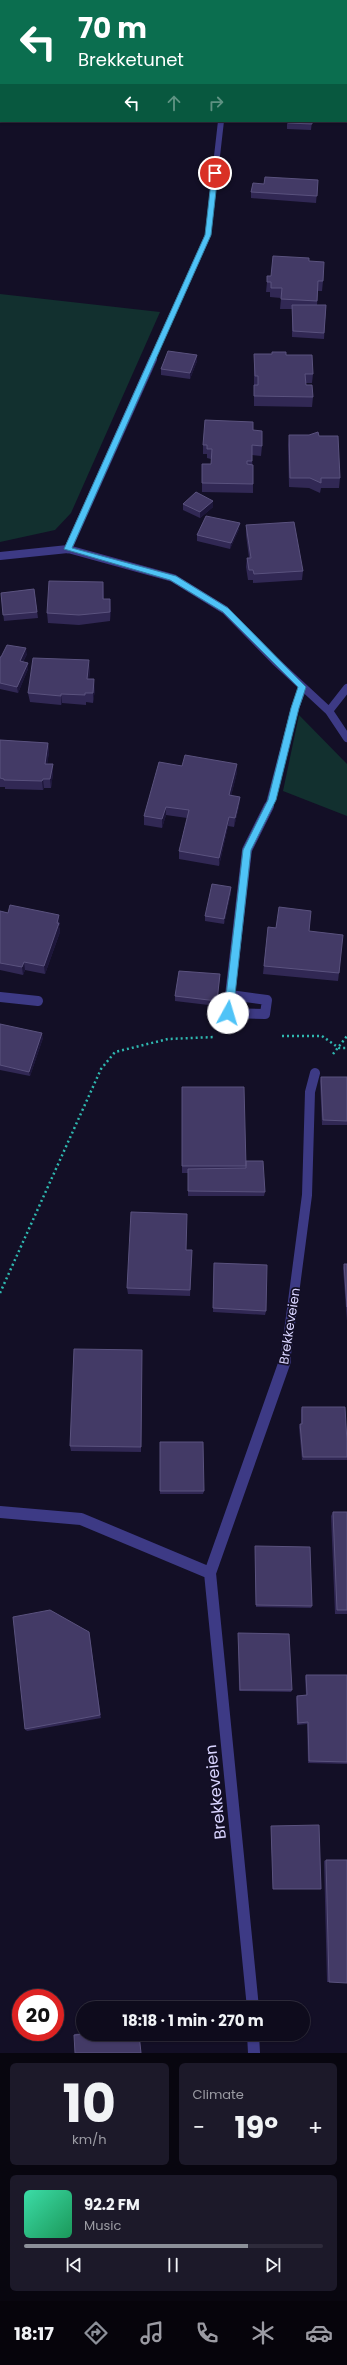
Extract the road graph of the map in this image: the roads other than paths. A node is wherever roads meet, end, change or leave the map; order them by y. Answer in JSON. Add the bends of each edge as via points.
{"nodes":[{"id":1,"x":221,"y":122,"type":"edge"},
{"id":2,"x":68,"y":549,"type":"junction"},
{"id":3,"x":0,"y":556,"type":"edge"},
{"id":4,"x":302,"y":687,"type":"junction"},
{"id":5,"x":347,"y":688,"type":"edge"},
{"id":6,"x":329,"y":711,"type":"junction"},
{"id":7,"x":347,"y":738,"type":"edge"},
{"id":8,"x":230,"y":995,"type":"dead end"},
{"id":9,"x":0,"y":997,"type":"edge"},
{"id":10,"x":38,"y":1001,"type":"dead end"},
{"id":11,"x":314,"y":1073,"type":"dead end"},
{"id":12,"x":0,"y":1512,"type":"edge"},
{"id":13,"x":210,"y":1573,"type":"junction"},
{"id":14,"x":252,"y":2001,"type":"edge"},
{"id":15,"x":253,"y":2041,"type":"edge"},
{"id":16,"x":254,"y":2053,"type":"edge"}],
"edges":[{"from":1,"to":2,"type":"street","via":[[208,235]]},
{"from":2,"to":3,"type":"street"},
{"from":2,"to":4,"type":"street","via":[[173,578],[225,610]]},
{"from":4,"to":6,"type":"street"},
{"from":4,"to":8,"type":"street","via":[[272,800],[247,850]]},
{"from":5,"to":6,"type":"street"},
{"from":6,"to":7,"type":"street"},
{"from":9,"to":10,"type":"street"},
{"from":11,"to":13,"type":"street","name":"Brekkeveien","via":[[310,1092],[308,1194],[286,1359]]},
{"from":12,"to":13,"type":"street","via":[[82,1519]]},
{"from":13,"to":14,"type":"street","name":"Brekkeveien"},
{"from":15,"to":16,"type":"street"}]}
